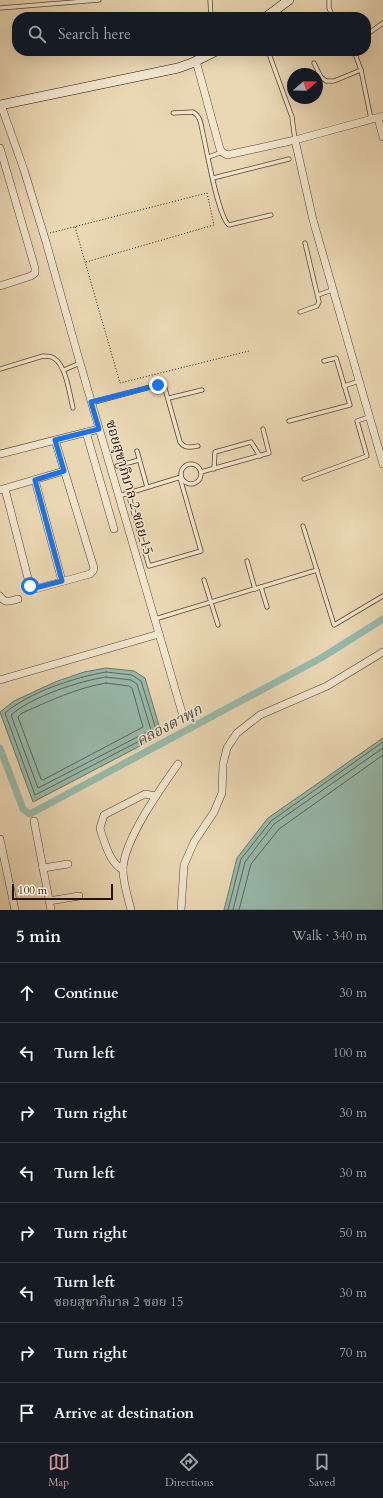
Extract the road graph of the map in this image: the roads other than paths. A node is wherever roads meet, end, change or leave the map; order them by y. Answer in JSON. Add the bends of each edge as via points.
{"nodes":[{"id":1,"x":99,"y":0,"type":"edge"},
{"id":2,"x":210,"y":0,"type":"edge"},
{"id":3,"x":288,"y":0,"type":"edge"},
{"id":4,"x":328,"y":0,"type":"edge"},
{"id":5,"x":69,"y":1,"type":"edge"},
{"id":6,"x":0,"y":8,"type":"edge"},
{"id":7,"x":211,"y":12,"type":"edge"},
{"id":8,"x":272,"y":12,"type":"edge"},
{"id":9,"x":331,"y":12,"type":"edge"},
{"id":10,"x":383,"y":23,"type":"edge"},
{"id":11,"x":371,"y":32,"type":"edge"},
{"id":12,"x":205,"y":56,"type":"edge"},
{"id":13,"x":270,"y":56,"type":"edge"},
{"id":14,"x":356,"y":56,"type":"edge"},
{"id":15,"x":196,"y":61,"type":"junction"},
{"id":16,"x":314,"y":63,"type":"dead end"},
{"id":17,"x":361,"y":70,"type":"junction"},
{"id":18,"x":0,"y":104,"type":"edge"},
{"id":19,"x":173,"y":113,"type":"dead end"},
{"id":20,"x":377,"y":118,"type":"edge"},
{"id":21,"x":383,"y":137,"type":"edge"},
{"id":22,"x":295,"y":140,"type":"junction"},
{"id":23,"x":0,"y":148,"type":"edge"},
{"id":24,"x":222,"y":152,"type":"junction"},
{"id":25,"x":209,"y":157,"type":"junction"},
{"id":26,"x":289,"y":159,"type":"dead end"},
{"id":27,"x":213,"y":178,"type":"junction"},
{"id":28,"x":271,"y":215,"type":"dead end"},
{"id":29,"x":305,"y":243,"type":"dead end"},
{"id":30,"x":0,"y":286,"type":"edge"},
{"id":31,"x":332,"y":290,"type":"junction"},
{"id":32,"x":318,"y":295,"type":"junction"},
{"id":33,"x":300,"y":312,"type":"dead end"},
{"id":34,"x":324,"y":361,"type":"dead end"},
{"id":35,"x":80,"y":363,"type":"junction"},
{"id":36,"x":0,"y":369,"type":"edge"},
{"id":37,"x":64,"y":370,"type":"junction"},
{"id":38,"x":359,"y":381,"type":"junction"},
{"id":39,"x":344,"y":386,"type":"junction"},
{"id":40,"x":202,"y":390,"type":"dead end"},
{"id":41,"x":169,"y":398,"type":"junction"},
{"id":42,"x":91,"y":402,"type":"junction"},
{"id":43,"x":73,"y":408,"type":"dead end"},
{"id":44,"x":370,"y":418,"type":"junction"},
{"id":45,"x":289,"y":420,"type":"dead end"},
{"id":46,"x":99,"y":429,"type":"junction"},
{"id":47,"x":263,"y":429,"type":"dead end"},
{"id":48,"x":86,"y":432,"type":"junction"},
{"id":49,"x":55,"y":440,"type":"junction"},
{"id":50,"x":198,"y":446,"type":"dead end"},
{"id":51,"x":137,"y":451,"type":"dead end"},
{"id":52,"x":0,"y":454,"type":"edge"},
{"id":53,"x":260,"y":456,"type":"junction"},
{"id":54,"x":139,"y":460,"type":"junction"},
{"id":55,"x":383,"y":464,"type":"edge"},
{"id":56,"x":117,"y":466,"type":"dead end"},
{"id":57,"x":214,"y":469,"type":"junction"},
{"id":58,"x":64,"y":471,"type":"junction"},
{"id":59,"x":201,"y":472,"type":"junction"},
{"id":60,"x":180,"y":477,"type":"junction"},
{"id":61,"x":304,"y":479,"type":"dead end"},
{"id":62,"x":35,"y":480,"type":"junction"},
{"id":63,"x":147,"y":487,"type":"junction"},
{"id":64,"x":2,"y":490,"type":"edge"},
{"id":65,"x":128,"y":493,"type":"junction"},
{"id":66,"x":119,"y":496,"type":"junction"},
{"id":67,"x":303,"y":526,"type":"dead end"},
{"id":68,"x":114,"y":529,"type":"dead end"},
{"id":69,"x":247,"y":561,"type":"dead end"},
{"id":70,"x":317,"y":570,"type":"junction"},
{"id":71,"x":204,"y":580,"type":"dead end"},
{"id":72,"x":62,"y":581,"type":"junction"},
{"id":73,"x":261,"y":587,"type":"junction"},
{"id":74,"x":255,"y":589,"type":"junction"},
{"id":75,"x":0,"y":596,"type":"edge"},
{"id":76,"x":383,"y":596,"type":"edge"},
{"id":77,"x":18,"y":599,"type":"dead end"},
{"id":78,"x":211,"y":602,"type":"junction"},
{"id":79,"x":267,"y":607,"type":"dead end"},
{"id":80,"x":155,"y":619,"type":"junction"},
{"id":81,"x":218,"y":625,"type":"dead end"},
{"id":82,"x":159,"y":634,"type":"junction"},
{"id":83,"x":383,"y":652,"type":"edge"},
{"id":84,"x":0,"y":680,"type":"edge"},
{"id":85,"x":183,"y":716,"type":"dead end"},
{"id":86,"x":178,"y":764,"type":"dead end"},
{"id":87,"x":156,"y":796,"type":"junction"},
{"id":88,"x":34,"y":821,"type":"dead end"},
{"id":89,"x":0,"y":839,"type":"edge"},
{"id":90,"x":68,"y":864,"type":"dead end"},
{"id":91,"x":43,"y":868,"type":"junction"},
{"id":92,"x":124,"y":870,"type":"junction"},
{"id":93,"x":79,"y":896,"type":"dead end"},
{"id":94,"x":49,"y":901,"type":"junction"},
{"id":95,"x":15,"y":910,"type":"edge"},
{"id":96,"x":51,"y":910,"type":"edge"},
{"id":97,"x":131,"y":910,"type":"edge"},
{"id":98,"x":181,"y":910,"type":"edge"}],
"edges":[{"from":1,"to":5,"type":"lane"},
{"from":2,"to":7,"type":"lane"},
{"from":3,"to":8,"type":"street"},
{"from":4,"to":9,"type":"lane"},
{"from":5,"to":6,"type":"lane"},
{"from":10,"to":11,"type":"lane"},
{"from":12,"to":15,"type":"street"},
{"from":13,"to":22,"type":"lane","via":[[292,117]]},
{"from":14,"to":17,"type":"lane"},
{"from":15,"to":18,"type":"street","via":[[150,75]]},
{"from":15,"to":24,"type":"street"},
{"from":16,"to":17,"type":"lane","via":[[326,81],[334,81]]},
{"from":17,"to":20,"type":"lane"},
{"from":18,"to":35,"type":"street","name":"ซอยสุขาภิบาล 2 ซอย 15","via":[[24,170]]},
{"from":19,"to":25,"type":"lane","via":[[189,111],[197,114]]},
{"from":20,"to":21,"type":"street"},
{"from":20,"to":22,"type":"street"},
{"from":22,"to":24,"type":"street","via":[[227,155]]},
{"from":22,"to":31,"type":"street"},
{"from":23,"to":30,"type":"street","via":[[35,273]]},
{"from":24,"to":25,"type":"lane"},
{"from":25,"to":27,"type":"lane"},
{"from":26,"to":27,"type":"lane"},
{"from":27,"to":28,"type":"lane","via":[[221,211],[229,225]]},
{"from":29,"to":32,"type":"lane"},
{"from":31,"to":32,"type":"lane"},
{"from":31,"to":38,"type":"street"},
{"from":32,"to":33,"type":"lane","via":[[317,306]]},
{"from":34,"to":39,"type":"lane","via":[[336,358]]},
{"from":35,"to":37,"type":"lane"},
{"from":35,"to":42,"type":"street","name":"ซอยสุขาภิบาล 2 ซอย 15"},
{"from":36,"to":37,"type":"lane","via":[[50,356],[60,363]]},
{"from":37,"to":43,"type":"lane"},
{"from":38,"to":39,"type":"lane"},
{"from":38,"to":44,"type":"street"},
{"from":39,"to":45,"type":"lane","via":[[350,405]]},
{"from":40,"to":41,"type":"lane"},
{"from":41,"to":42,"type":"lane","via":[[166,387],[162,384]]},
{"from":41,"to":50,"type":"lane","via":[[180,442],[186,448]]},
{"from":42,"to":46,"type":"street","name":"ซอยสุขาภิบาล 2 ซอย 15"},
{"from":44,"to":55,"type":"street"},
{"from":44,"to":61,"type":"lane","via":[[357,421],[367,456]]},
{"from":46,"to":48,"type":"street"},
{"from":46,"to":66,"type":"street","name":"ซอยสุขาภิบาล 2 ซอย 15"},
{"from":47,"to":53,"type":"lane","via":[[269,454]]},
{"from":48,"to":49,"type":"street"},
{"from":48,"to":68,"type":"street"},
{"from":49,"to":52,"type":"street"},
{"from":49,"to":58,"type":"street"},
{"from":51,"to":54,"type":"lane"},
{"from":53,"to":57,"type":"lane"},
{"from":53,"to":57,"type":"lane","via":[[251,442],[215,452]]},
{"from":54,"to":56,"type":"lane"},
{"from":54,"to":63,"type":"lane"},
{"from":57,"to":59,"type":"lane"},
{"from":58,"to":62,"type":"street"},
{"from":58,"to":72,"type":"street","via":[[94,568],[90,574]]},
{"from":59,"to":60,"type":"lane","via":[[200,478],[193,484],[186,483]]},
{"from":59,"to":60,"type":"lane","via":[[195,465],[188,464],[181,471]]},
{"from":60,"to":63,"type":"lane"},
{"from":60,"to":65,"type":"lane","via":[[201,551],[149,566]]},
{"from":62,"to":64,"type":"street"},
{"from":62,"to":72,"type":"street"},
{"from":63,"to":65,"type":"lane"},
{"from":64,"to":72,"type":"street","via":[[30,586],[35,588]]},
{"from":65,"to":66,"type":"lane"},
{"from":66,"to":80,"type":"street","name":"ซอยสุขาภิบาล 2 ซอย 15"},
{"from":67,"to":70,"type":"lane"},
{"from":69,"to":74,"type":"lane"},
{"from":70,"to":73,"type":"lane"},
{"from":70,"to":76,"type":"lane","via":[[334,625]]},
{"from":71,"to":78,"type":"lane"},
{"from":73,"to":74,"type":"lane"},
{"from":73,"to":79,"type":"lane"},
{"from":74,"to":78,"type":"lane"},
{"from":75,"to":77,"type":"street","via":[[7,602]]},
{"from":78,"to":80,"type":"lane"},
{"from":78,"to":81,"type":"lane"},
{"from":80,"to":82,"type":"street","name":"ซอยสุขาภิบาล 2 ซอย 15"},
{"from":82,"to":84,"type":"street"},
{"from":82,"to":85,"type":"street","name":"ซอยสุขาภิบาล 2 ซอย 15"},
{"from":83,"to":98,"type":"street","via":[[327,686],[260,715],[237,733],[227,748],[223,764],[222,792],[217,806],[194,842],[184,865]]},
{"from":86,"to":87,"type":"street"},
{"from":87,"to":92,"type":"street","via":[[130,843]]},
{"from":87,"to":92,"type":"street","via":[[141,796],[104,815],[101,832],[113,862]]},
{"from":88,"to":91,"type":"street"},
{"from":89,"to":95,"type":"street"},
{"from":90,"to":91,"type":"street"},
{"from":91,"to":94,"type":"street"},
{"from":92,"to":97,"type":"street"},
{"from":93,"to":94,"type":"street"},
{"from":94,"to":96,"type":"street"}]}
